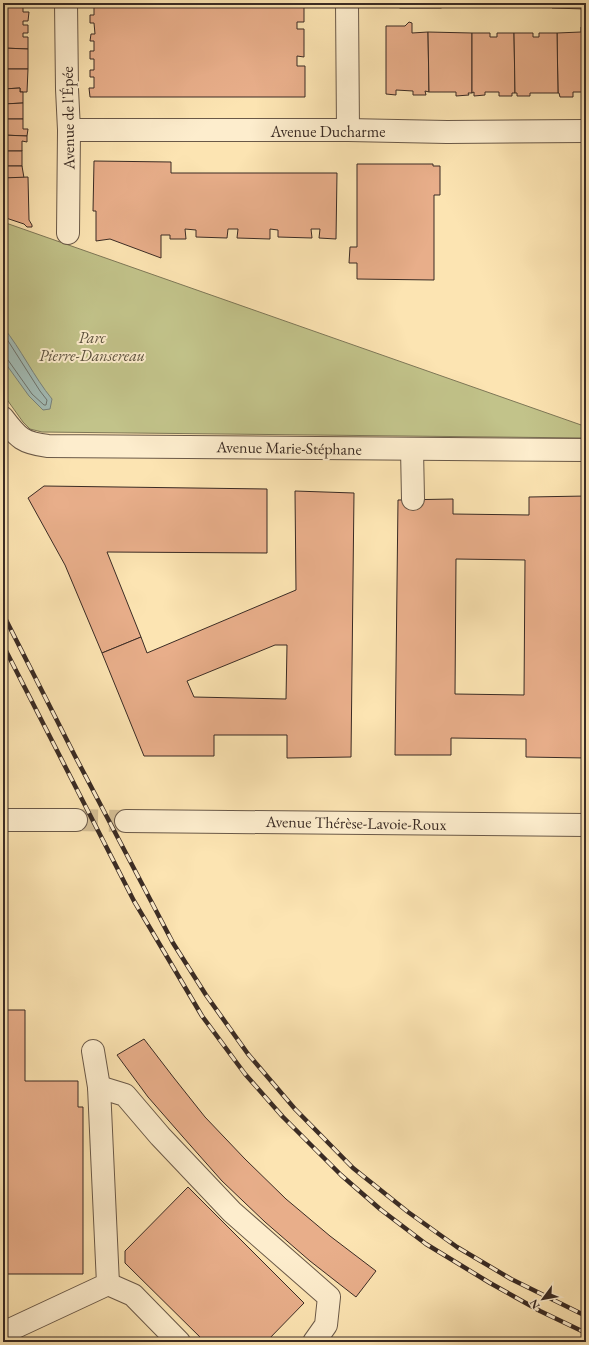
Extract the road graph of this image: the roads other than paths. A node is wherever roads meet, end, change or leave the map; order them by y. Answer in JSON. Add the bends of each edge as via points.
{"nodes":[{"id":1,"x":66,"y":3,"type":"edge"},
{"id":2,"x":348,"y":3,"type":"edge"},
{"id":3,"x":69,"y":130,"type":"junction"},
{"id":4,"x":348,"y":130,"type":"junction"},
{"id":5,"x":586,"y":131,"type":"edge"},
{"id":6,"x":68,"y":233,"type":"dead end"},
{"id":7,"x":3,"y":418,"type":"edge"},
{"id":8,"x":412,"y":450,"type":"junction"},
{"id":9,"x":586,"y":450,"type":"edge"},
{"id":10,"x":413,"y":499,"type":"dead end"},
{"id":11,"x":3,"y":820,"type":"edge"},
{"id":12,"x":76,"y":820,"type":"tunnel mouth"},
{"id":13,"x":126,"y":821,"type":"tunnel mouth"},
{"id":14,"x":586,"y":825,"type":"edge"},
{"id":15,"x":93,"y":1051,"type":"dead end"},
{"id":16,"x":99,"y":1087,"type":"junction"},
{"id":17,"x":108,"y":1284,"type":"junction"},
{"id":18,"x":3,"y":1333,"type":"edge"},
{"id":19,"x":179,"y":1342,"type":"edge"},
{"id":20,"x":314,"y":1342,"type":"edge"}],
"edges":[{"from":1,"to":3,"type":"street","name":"Avenue de l'Épée"},
{"from":2,"to":4,"type":"street"},
{"from":3,"to":4,"type":"street","name":"Avenue Ducharme"},
{"from":3,"to":6,"type":"street","name":"Avenue de l'Épée"},
{"from":4,"to":5,"type":"street","name":"Avenue Ducharme"},
{"from":7,"to":8,"type":"street","name":"Avenue Marie-Stéphane","via":[[22,439],[48,446]]},
{"from":8,"to":9,"type":"street","name":"Avenue Marie-Stéphane"},
{"from":8,"to":10,"type":"street"},
{"from":11,"to":12,"type":"street"},
{"from":13,"to":14,"type":"street","name":"Avenue Thérèse-Lavoie-Roux"},
{"from":15,"to":16,"type":"street"},
{"from":16,"to":17,"type":"street"},
{"from":16,"to":20,"type":"street","via":[[125,1096],[232,1212],[329,1297],[326,1325]]},
{"from":17,"to":18,"type":"street"},
{"from":17,"to":19,"type":"street","via":[[133,1295]]}]}
